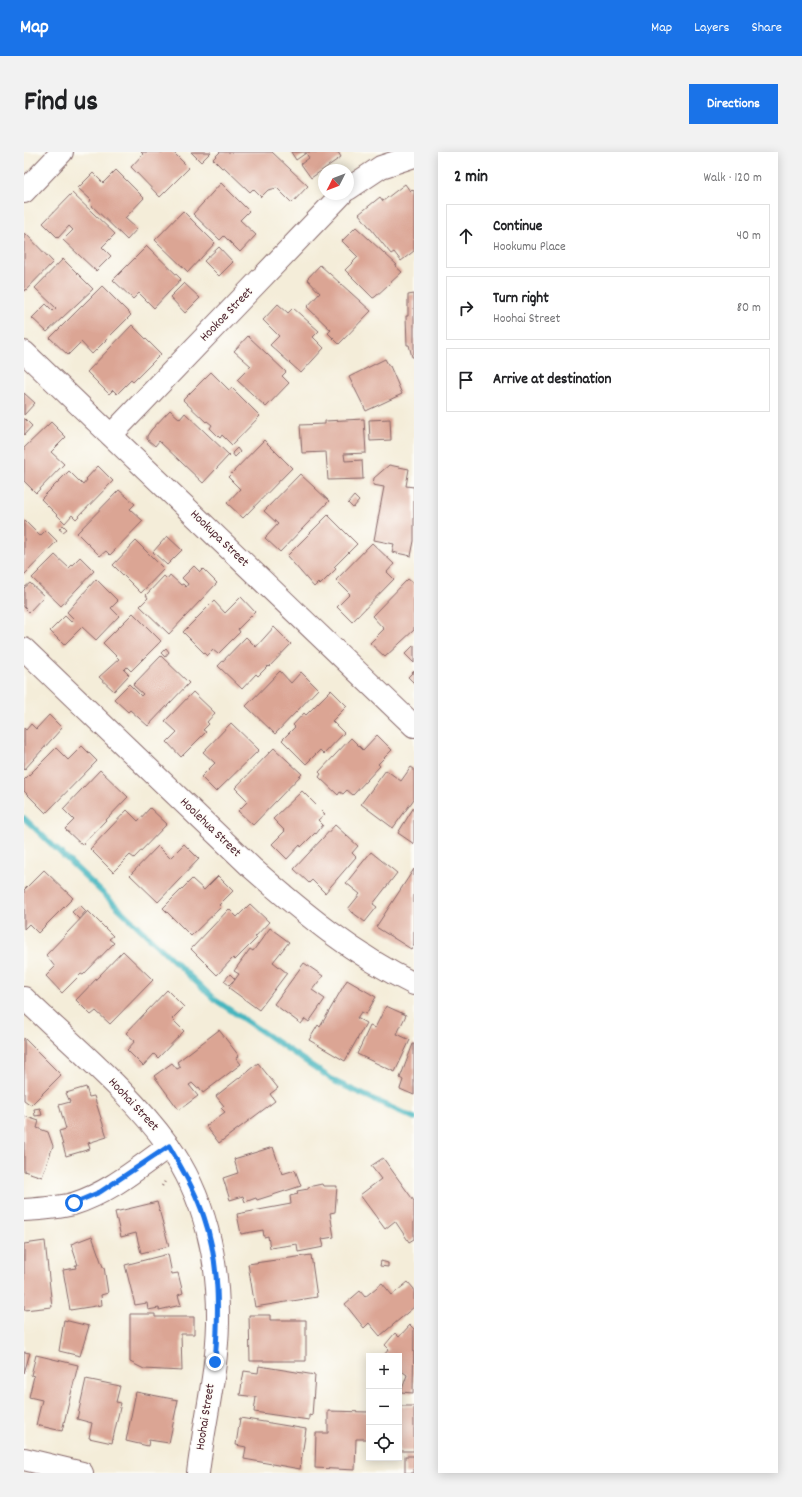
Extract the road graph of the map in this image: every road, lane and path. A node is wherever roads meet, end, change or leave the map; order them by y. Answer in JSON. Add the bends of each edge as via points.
{"nodes":[{"id":1,"x":62,"y":152,"type":"edge"},
{"id":2,"x":414,"y":156,"type":"edge"},
{"id":3,"x":354,"y":185,"type":"edge"},
{"id":4,"x":24,"y":192,"type":"edge"},
{"id":5,"x":336,"y":200,"type":"edge"},
{"id":6,"x":24,"y":352,"type":"edge"},
{"id":7,"x":111,"y":435,"type":"junction"},
{"id":8,"x":24,"y":649,"type":"edge"},
{"id":9,"x":414,"y":726,"type":"edge"},
{"id":10,"x":414,"y":984,"type":"edge"},
{"id":11,"x":24,"y":998,"type":"edge"},
{"id":12,"x":169,"y":1146,"type":"junction"},
{"id":13,"x":24,"y":1210,"type":"edge"},
{"id":14,"x":24,"y":1459,"type":"edge"},
{"id":15,"x":82,"y":1473,"type":"edge"},
{"id":16,"x":198,"y":1473,"type":"edge"}],
"edges":[{"from":1,"to":4,"type":"street"},
{"from":2,"to":3,"type":"street","via":[[381,167]]},
{"from":5,"to":7,"type":"street","name":"Hookoe Street"},
{"from":6,"to":7,"type":"street","name":"Hookupa Street"},
{"from":7,"to":9,"type":"street","name":"Hookupa Street"},
{"from":8,"to":10,"type":"street","name":"Hoolehua Street","via":[[288,900],[354,950]]},
{"from":11,"to":12,"type":"street","name":"Hoohai Street","via":[[125,1095]]},
{"from":12,"to":13,"type":"street","via":[[100,1192],[74,1203],[48,1209]]},
{"from":12,"to":16,"type":"street","name":"Hoohai Street","via":[[192,1188],[204,1218],[212,1247],[218,1300],[215,1362]]},
{"from":14,"to":15,"type":"street"}]}
